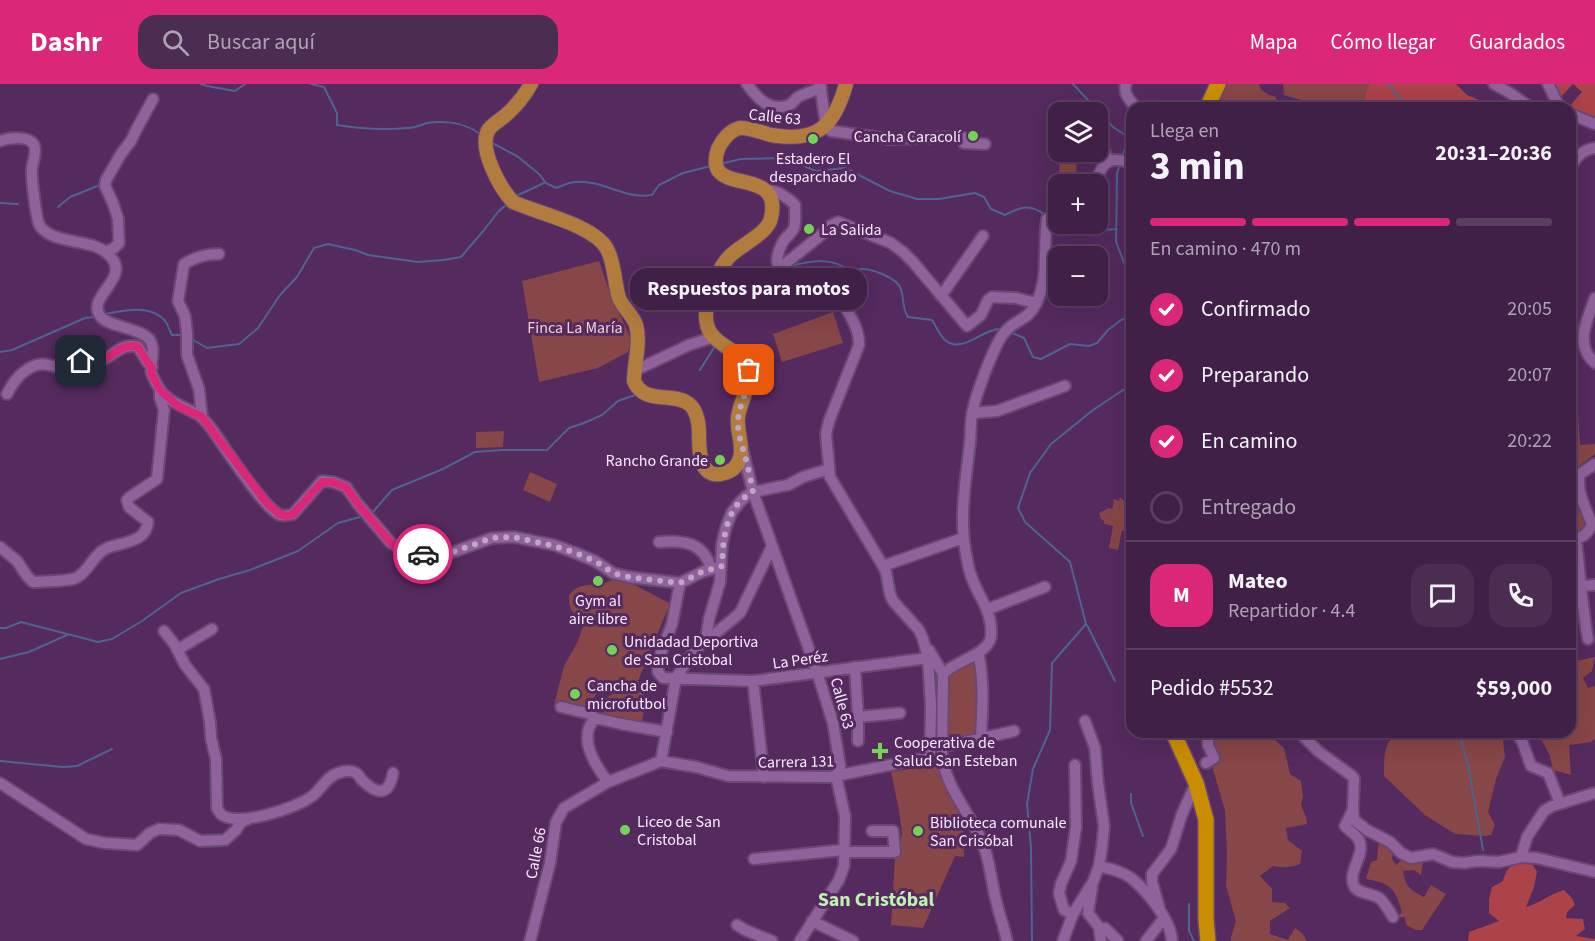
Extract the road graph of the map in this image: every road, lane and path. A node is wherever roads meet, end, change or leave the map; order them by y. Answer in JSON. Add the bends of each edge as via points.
{"nodes":[{"id":1,"x":531,"y":84,"type":"edge"},
{"id":2,"x":747,"y":84,"type":"edge"},
{"id":3,"x":846,"y":84,"type":"edge"},
{"id":4,"x":1126,"y":84,"type":"edge"},
{"id":5,"x":1207,"y":84,"type":"edge"},
{"id":6,"x":1218,"y":84,"type":"edge"},
{"id":7,"x":1494,"y":84,"type":"edge"},
{"id":8,"x":1548,"y":84,"type":"edge"},
{"id":9,"x":821,"y":86,"type":"edge"},
{"id":10,"x":1508,"y":88,"type":"edge"},
{"id":11,"x":153,"y":99,"type":"dead end"},
{"id":12,"x":1131,"y":102,"type":"edge"},
{"id":13,"x":1200,"y":102,"type":"edge"},
{"id":14,"x":1210,"y":102,"type":"edge"},
{"id":15,"x":1524,"y":102,"type":"edge"},
{"id":16,"x":1557,"y":102,"type":"edge"},
{"id":17,"x":1576,"y":116,"type":"edge"},
{"id":18,"x":826,"y":124,"type":"junction"},
{"id":19,"x":1595,"y":124,"type":"edge"},
{"id":20,"x":0,"y":141,"type":"edge"},
{"id":21,"x":986,"y":144,"type":"dead end"},
{"id":22,"x":1595,"y":148,"type":"edge"},
{"id":23,"x":1576,"y":158,"type":"edge"},
{"id":24,"x":1109,"y":161,"type":"joint"},
{"id":25,"x":1126,"y":161,"type":"edge"},
{"id":26,"x":1099,"y":174,"type":"edge"},
{"id":27,"x":766,"y":190,"type":"junction"},
{"id":28,"x":1048,"y":218,"type":"edge"},
{"id":29,"x":983,"y":236,"type":"dead end"},
{"id":30,"x":106,"y":252,"type":"junction"},
{"id":31,"x":219,"y":254,"type":"dead end"},
{"id":32,"x":780,"y":268,"type":"junction"},
{"id":33,"x":941,"y":296,"type":"junction"},
{"id":34,"x":1595,"y":298,"type":"edge"},
{"id":35,"x":1036,"y":303,"type":"junction"},
{"id":36,"x":714,"y":337,"type":"junction"},
{"id":37,"x":1595,"y":363,"type":"edge"},
{"id":38,"x":152,"y":367,"type":"junction"},
{"id":39,"x":634,"y":371,"type":"junction"},
{"id":40,"x":1065,"y":386,"type":"dead end"},
{"id":41,"x":160,"y":390,"type":"junction"},
{"id":42,"x":7,"y":394,"type":"dead end"},
{"id":43,"x":972,"y":413,"type":"junction"},
{"id":44,"x":202,"y":417,"type":"junction"},
{"id":45,"x":742,"y":445,"type":"junction"},
{"id":46,"x":1595,"y":464,"type":"edge"},
{"id":47,"x":829,"y":469,"type":"junction"},
{"id":48,"x":753,"y":492,"type":"junction"},
{"id":49,"x":963,"y":538,"type":"junction"},
{"id":50,"x":1576,"y":538,"type":"edge"},
{"id":51,"x":659,"y":542,"type":"dead end"},
{"id":52,"x":772,"y":546,"type":"junction"},
{"id":53,"x":0,"y":547,"type":"edge"},
{"id":54,"x":1576,"y":555,"type":"edge"},
{"id":55,"x":883,"y":566,"type":"junction"},
{"id":56,"x":716,"y":568,"type":"junction"},
{"id":57,"x":680,"y":583,"type":"junction"},
{"id":58,"x":1595,"y":585,"type":"edge"},
{"id":59,"x":1582,"y":586,"type":"junction"},
{"id":60,"x":1045,"y":587,"type":"dead end"},
{"id":61,"x":988,"y":609,"type":"junction"},
{"id":62,"x":212,"y":629,"type":"dead end"},
{"id":63,"x":164,"y":631,"type":"dead end"},
{"id":64,"x":706,"y":639,"type":"junction"},
{"id":65,"x":923,"y":639,"type":"junction"},
{"id":66,"x":1588,"y":639,"type":"dead end"},
{"id":67,"x":177,"y":650,"type":"junction"},
{"id":68,"x":978,"y":652,"type":"junction"},
{"id":69,"x":928,"y":658,"type":"junction"},
{"id":70,"x":855,"y":667,"type":"junction"},
{"id":71,"x":817,"y":672,"type":"junction"},
{"id":72,"x":943,"y":674,"type":"junction"},
{"id":73,"x":676,"y":678,"type":"junction"},
{"id":74,"x":753,"y":681,"type":"junction"},
{"id":75,"x":931,"y":706,"type":"junction"},
{"id":76,"x":943,"y":706,"type":"junction"},
{"id":77,"x":561,"y":707,"type":"dead end"},
{"id":78,"x":900,"y":712,"type":"dead end"},
{"id":79,"x":858,"y":717,"type":"junction"},
{"id":80,"x":595,"y":718,"type":"junction"},
{"id":81,"x":1085,"y":721,"type":"dead end"},
{"id":82,"x":1014,"y":731,"type":"dead end"},
{"id":83,"x":667,"y":732,"type":"junction"},
{"id":84,"x":1176,"y":738,"type":"edge"},
{"id":85,"x":1187,"y":738,"type":"edge"},
{"id":86,"x":1208,"y":738,"type":"edge"},
{"id":87,"x":1305,"y":738,"type":"edge"},
{"id":88,"x":1520,"y":738,"type":"edge"},
{"id":89,"x":981,"y":739,"type":"junction"},
{"id":90,"x":858,"y":741,"type":"dead end"},
{"id":91,"x":942,"y":747,"type":"junction"},
{"id":92,"x":662,"y":761,"type":"junction"},
{"id":93,"x":1206,"y":763,"type":"dead end"},
{"id":94,"x":1075,"y":765,"type":"dead end"},
{"id":95,"x":393,"y":773,"type":"dead end"},
{"id":96,"x":836,"y":776,"type":"junction"},
{"id":97,"x":764,"y":777,"type":"junction"},
{"id":98,"x":0,"y":783,"type":"edge"},
{"id":99,"x":608,"y":783,"type":"junction"},
{"id":100,"x":1196,"y":783,"type":"junction"},
{"id":101,"x":1595,"y":794,"type":"edge"},
{"id":102,"x":1560,"y":803,"type":"junction"},
{"id":103,"x":1353,"y":809,"type":"junction"},
{"id":104,"x":253,"y":817,"type":"junction"},
{"id":105,"x":872,"y":831,"type":"dead end"},
{"id":106,"x":845,"y":852,"type":"junction"},
{"id":107,"x":1521,"y":857,"type":"junction"},
{"id":108,"x":754,"y":859,"type":"dead end"},
{"id":109,"x":1100,"y":866,"type":"junction"},
{"id":110,"x":1595,"y":872,"type":"edge"},
{"id":111,"x":1093,"y":882,"type":"junction"},
{"id":112,"x":1161,"y":913,"type":"junction"},
{"id":113,"x":1073,"y":914,"type":"junction"},
{"id":114,"x":1393,"y":917,"type":"dead end"},
{"id":115,"x":812,"y":921,"type":"junction"},
{"id":116,"x":737,"y":925,"type":"dead end"},
{"id":117,"x":1100,"y":926,"type":"junction"},
{"id":118,"x":530,"y":941,"type":"edge"},
{"id":119,"x":772,"y":941,"type":"edge"},
{"id":120,"x":800,"y":941,"type":"edge"},
{"id":121,"x":854,"y":941,"type":"edge"},
{"id":122,"x":1007,"y":941,"type":"edge"},
{"id":123,"x":1063,"y":941,"type":"edge"},
{"id":124,"x":1101,"y":941,"type":"edge"},
{"id":125,"x":1118,"y":941,"type":"edge"},
{"id":126,"x":1146,"y":941,"type":"edge"},
{"id":127,"x":1172,"y":941,"type":"edge"},
{"id":128,"x":1208,"y":941,"type":"edge"},
{"id":129,"x":1218,"y":941,"type":"edge"}],
"edges":[{"from":1,"to":39,"type":"main road","via":[[520,101],[488,131],[489,160],[509,199],[573,224],[606,247],[620,300],[636,323]]},
{"from":2,"to":9,"type":"street","via":[[766,105],[778,107]]},
{"from":3,"to":18,"type":"main road","via":[[840,105]]},
{"from":4,"to":12,"type":"street"},
{"from":5,"to":13,"type":"highway"},
{"from":6,"to":14,"type":"highway"},
{"from":7,"to":10,"type":"street"},
{"from":8,"to":16,"type":"street"},
{"from":9,"to":18,"type":"street"},
{"from":10,"to":15,"type":"street"},
{"from":11,"to":30,"type":"street","via":[[106,180],[118,219],[119,243]]},
{"from":17,"to":19,"type":"street"},
{"from":18,"to":21,"type":"street","via":[[831,131],[886,139],[962,137],[964,143]]},
{"from":18,"to":27,"type":"main road","name":"Calle 63","via":[[819,131],[799,137],[741,128],[723,140],[716,159],[720,174]]},
{"from":20,"to":30,"type":"street","via":[[25,139],[34,146],[32,169],[37,220],[42,228],[48,234]]},
{"from":22,"to":23,"type":"street"},
{"from":24,"to":25,"type":"street"},
{"from":24,"to":26,"type":"street"},
{"from":27,"to":32,"type":"street","via":[[778,192],[795,205],[795,223],[783,241],[777,263]]},
{"from":27,"to":36,"type":"main road","via":[[771,198],[771,220],[730,255],[714,284],[706,317]]},
{"from":28,"to":35,"type":"street","via":[[1041,290]]},
{"from":29,"to":33,"type":"street"},
{"from":30,"to":38,"type":"street","via":[[116,265],[116,272],[98,302],[99,311],[107,320],[150,339]]},
{"from":31,"to":44,"type":"street","via":[[194,258],[184,264],[178,302],[184,316]]},
{"from":32,"to":33,"type":"street","via":[[837,222],[891,243]]},
{"from":32,"to":47,"type":"street","via":[[785,277],[832,292],[843,303],[859,334],[859,345],[826,434]]},
{"from":33,"to":35,"type":"street","via":[[968,326],[981,315],[992,297]]},
{"from":34,"to":37,"type":"street","via":[[1583,339],[1589,358]]},
{"from":35,"to":43,"type":"street","via":[[1026,317],[1005,332]]},
{"from":36,"to":39,"type":"street"},
{"from":36,"to":45,"type":"main road","via":[[745,360],[749,370],[738,417]]},
{"from":38,"to":41,"type":"street"},
{"from":38,"to":42,"type":"street","via":[[138,347],[130,346],[99,362],[81,361],[63,368],[37,364],[20,375]]},
{"from":39,"to":45,"type":"main road","via":[[636,386],[645,393],[691,405],[698,420],[700,454],[709,472],[715,475],[733,469]]},
{"from":40,"to":43,"type":"street","via":[[997,411]]},
{"from":41,"to":44,"type":"street","via":[[178,406]]},
{"from":41,"to":53,"type":"street","via":[[164,410],[157,479],[127,500],[129,507],[148,522],[144,534],[100,552],[74,579],[33,582]]},
{"from":43,"to":49,"type":"street"},
{"from":44,"to":57,"type":"street","via":[[279,514],[293,514],[322,482],[333,482],[346,487],[391,543],[405,551],[445,555],[492,538],[514,537],[573,552],[613,573]]},
{"from":45,"to":48,"type":"street","name":"Calle 63"},
{"from":46,"to":50,"type":"street","via":[[1580,474],[1578,484],[1592,525],[1585,536]]},
{"from":47,"to":48,"type":"street"},
{"from":47,"to":55,"type":"street","via":[[830,477]]},
{"from":48,"to":52,"type":"street","name":"Calle 63"},
{"from":48,"to":56,"type":"street","via":[[732,512]]},
{"from":49,"to":55,"type":"street"},
{"from":49,"to":61,"type":"street","via":[[972,580]]},
{"from":51,"to":56,"type":"street","via":[[683,541],[695,546]]},
{"from":52,"to":64,"type":"street","via":[[740,613]]},
{"from":52,"to":71,"type":"street","name":"Calle 63"},
{"from":54,"to":59,"type":"street"},
{"from":55,"to":65,"type":"street","via":[[893,601]]},
{"from":56,"to":57,"type":"street"},
{"from":56,"to":64,"type":"street","via":[[720,582]]},
{"from":57,"to":73,"type":"street","via":[[675,614],[658,661],[658,672],[663,678]]},
{"from":58,"to":59,"type":"street"},
{"from":59,"to":66,"type":"street"},
{"from":60,"to":61,"type":"street"},
{"from":61,"to":68,"type":"street","via":[[992,638]]},
{"from":62,"to":67,"type":"street"},
{"from":63,"to":67,"type":"street"},
{"from":64,"to":73,"type":"street"},
{"from":65,"to":69,"type":"street"},
{"from":65,"to":72,"type":"street"},
{"from":67,"to":104,"type":"street","via":[[204,689],[216,759],[219,812],[233,818]]},
{"from":68,"to":72,"type":"street"},
{"from":68,"to":89,"type":"street"},
{"from":69,"to":70,"type":"street","name":"La Peréz"},
{"from":69,"to":75,"type":"street"},
{"from":70,"to":71,"type":"street","name":"La Peréz"},
{"from":70,"to":79,"type":"street"},
{"from":71,"to":74,"type":"street","name":"La Peréz"},
{"from":71,"to":96,"type":"street","name":"Calle 63","via":[[838,749],[840,768]]},
{"from":72,"to":76,"type":"street"},
{"from":73,"to":74,"type":"street","name":"La Peréz"},
{"from":73,"to":83,"type":"street"},
{"from":74,"to":97,"type":"street"},
{"from":75,"to":76,"type":"street"},
{"from":75,"to":96,"type":"street","name":"Carrera 131","via":[[930,757]]},
{"from":76,"to":91,"type":"street"},
{"from":77,"to":80,"type":"street"},
{"from":78,"to":79,"type":"street"},
{"from":79,"to":90,"type":"street"},
{"from":80,"to":83,"type":"street"},
{"from":80,"to":99,"type":"street","via":[[588,732],[588,745]]},
{"from":81,"to":109,"type":"street","via":[[1095,748],[1104,826]]},
{"from":82,"to":89,"type":"street"},
{"from":83,"to":92,"type":"street"},
{"from":84,"to":100,"type":"highway"},
{"from":85,"to":129,"type":"highway","via":[[1211,799]]},
{"from":86,"to":93,"type":"street","via":[[1214,758]]},
{"from":87,"to":103,"type":"street","via":[[1352,776]]},
{"from":88,"to":102,"type":"street","via":[[1531,766],[1548,773]]},
{"from":89,"to":91,"type":"street"},
{"from":91,"to":122,"type":"street","via":[[948,780],[983,844]]},
{"from":92,"to":97,"type":"street","name":"Carrera 131","via":[[728,776]]},
{"from":92,"to":99,"type":"street","name":"Calle 66"},
{"from":94,"to":113,"type":"street","via":[[1076,827],[1071,861],[1059,893],[1064,910]]},
{"from":95,"to":104,"type":"street","via":[[391,784],[383,791],[375,790],[356,773],[338,773],[311,797],[292,807]]},
{"from":96,"to":97,"type":"street","name":"Carrera 131"},
{"from":96,"to":106,"type":"street","name":"Calle 63","via":[[845,816]]},
{"from":98,"to":104,"type":"street","via":[[96,842],[137,846],[154,830],[164,829],[178,830],[200,841],[225,840],[241,822]]},
{"from":99,"to":118,"type":"street","name":"Calle 66","via":[[564,807],[556,822]]},
{"from":100,"to":112,"type":"street","via":[[1171,849],[1152,874]]},
{"from":100,"to":128,"type":"highway","via":[[1206,820]]},
{"from":101,"to":102,"type":"street"},
{"from":102,"to":107,"type":"street","via":[[1540,816]]},
{"from":103,"to":107,"type":"street","via":[[1354,820],[1411,858],[1433,854],[1464,863]]},
{"from":103,"to":114,"type":"street","via":[[1345,826],[1357,838],[1361,850],[1353,873],[1355,890],[1382,900]]},
{"from":105,"to":106,"type":"street","via":[[893,826],[895,852]]},
{"from":106,"to":108,"type":"street"},
{"from":106,"to":115,"type":"street","name":"Calle 63","via":[[839,880]]},
{"from":107,"to":110,"type":"street"},
{"from":109,"to":111,"type":"street"},
{"from":109,"to":112,"type":"street","via":[[1130,878]]},
{"from":111,"to":113,"type":"street"},
{"from":111,"to":117,"type":"street","via":[[1088,913]]},
{"from":112,"to":126,"type":"street"},
{"from":112,"to":127,"type":"street"},
{"from":113,"to":123,"type":"street"},
{"from":115,"to":120,"type":"street","name":"Calle 63"},
{"from":115,"to":121,"type":"street"},
{"from":116,"to":119,"type":"street"},
{"from":117,"to":124,"type":"street"},
{"from":117,"to":125,"type":"street"}]}
